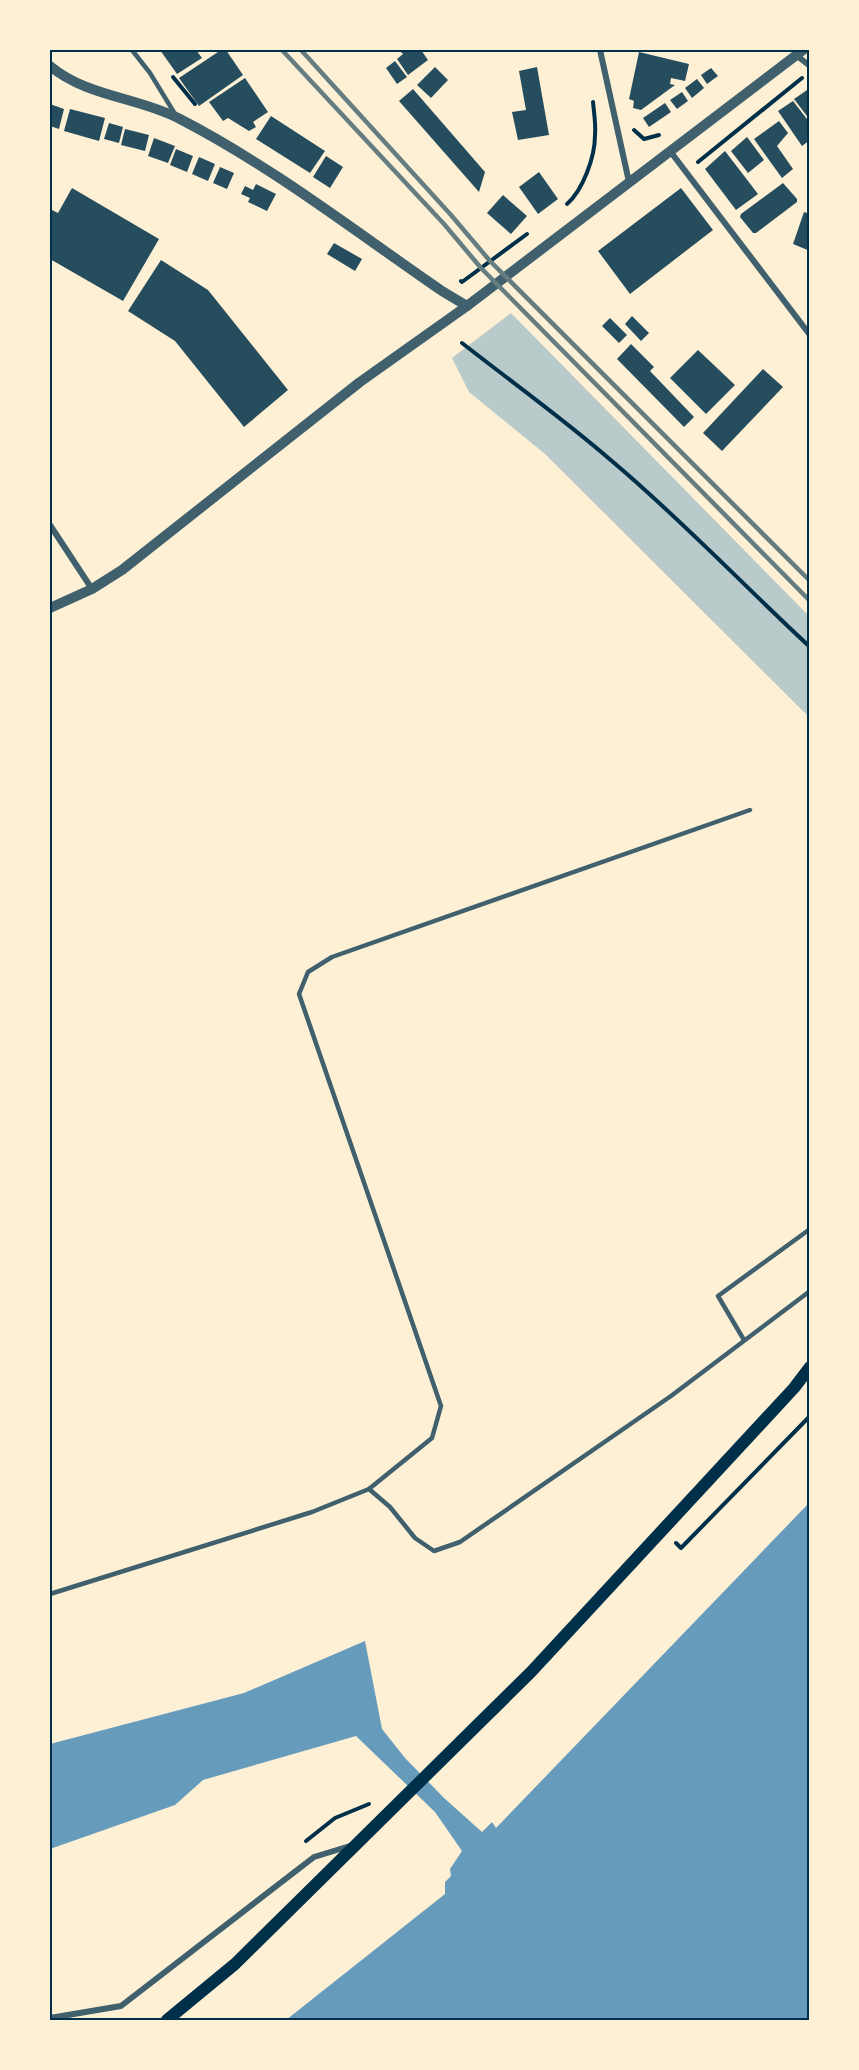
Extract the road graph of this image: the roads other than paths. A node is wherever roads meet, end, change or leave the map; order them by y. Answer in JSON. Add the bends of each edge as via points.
{"nodes":[{"id":1,"x":132,"y":50,"type":"edge"},
{"id":2,"x":600,"y":50,"type":"edge"},
{"id":3,"x":799,"y":52,"type":"edge"},
{"id":4,"x":50,"y":66,"type":"edge"},
{"id":5,"x":810,"y":66,"type":"edge"},
{"id":6,"x":177,"y":117,"type":"junction"},
{"id":7,"x":670,"y":151,"type":"junction"},
{"id":8,"x":629,"y":182,"type":"junction"},
{"id":9,"x":466,"y":306,"type":"junction"},
{"id":10,"x":810,"y":335,"type":"edge"},
{"id":11,"x":50,"y":525,"type":"edge"},
{"id":12,"x":92,"y":589,"type":"junction"},
{"id":13,"x":50,"y":608,"type":"edge"},
{"id":14,"x":750,"y":810,"type":"dead end"},
{"id":15,"x":810,"y":1228,"type":"edge"},
{"id":16,"x":810,"y":1291,"type":"edge"},
{"id":17,"x":744,"y":1340,"type":"junction"},
{"id":18,"x":810,"y":1367,"type":"edge"},
{"id":19,"x":369,"y":1489,"type":"junction"},
{"id":20,"x":50,"y":1594,"type":"edge"},
{"id":21,"x":356,"y":1845,"type":"junction"},
{"id":22,"x":50,"y":2018,"type":"edge"},
{"id":23,"x":167,"y":2020,"type":"edge"}],
"edges":[{"from":1,"to":6,"type":"lane"},
{"from":2,"to":8,"type":"street"},
{"from":3,"to":5,"type":"street"},
{"from":3,"to":7,"type":"street"},
{"from":4,"to":6,"type":"street","via":[[79,85]]},
{"from":6,"to":9,"type":"street","via":[[262,165]]},
{"from":7,"to":8,"type":"street"},
{"from":7,"to":10,"type":"street"},
{"from":8,"to":9,"type":"street"},
{"from":9,"to":12,"type":"street","via":[[360,382],[122,570]]},
{"from":11,"to":12,"type":"street"},
{"from":12,"to":13,"type":"street"},
{"from":14,"to":19,"type":"lane","via":[[332,957],[308,972],[300,994],[441,1407],[432,1438]]},
{"from":15,"to":17,"type":"lane","via":[[718,1296]]},
{"from":16,"to":17,"type":"lane"},
{"from":17,"to":19,"type":"lane","via":[[671,1396],[460,1542],[434,1551],[416,1538]]},
{"from":18,"to":21,"type":"main road","via":[[531,1672]]},
{"from":19,"to":20,"type":"lane","via":[[312,1512]]},
{"from":21,"to":22,"type":"street","via":[[314,1857],[121,2006]]},
{"from":21,"to":23,"type":"main road","via":[[235,1964]]}]}
